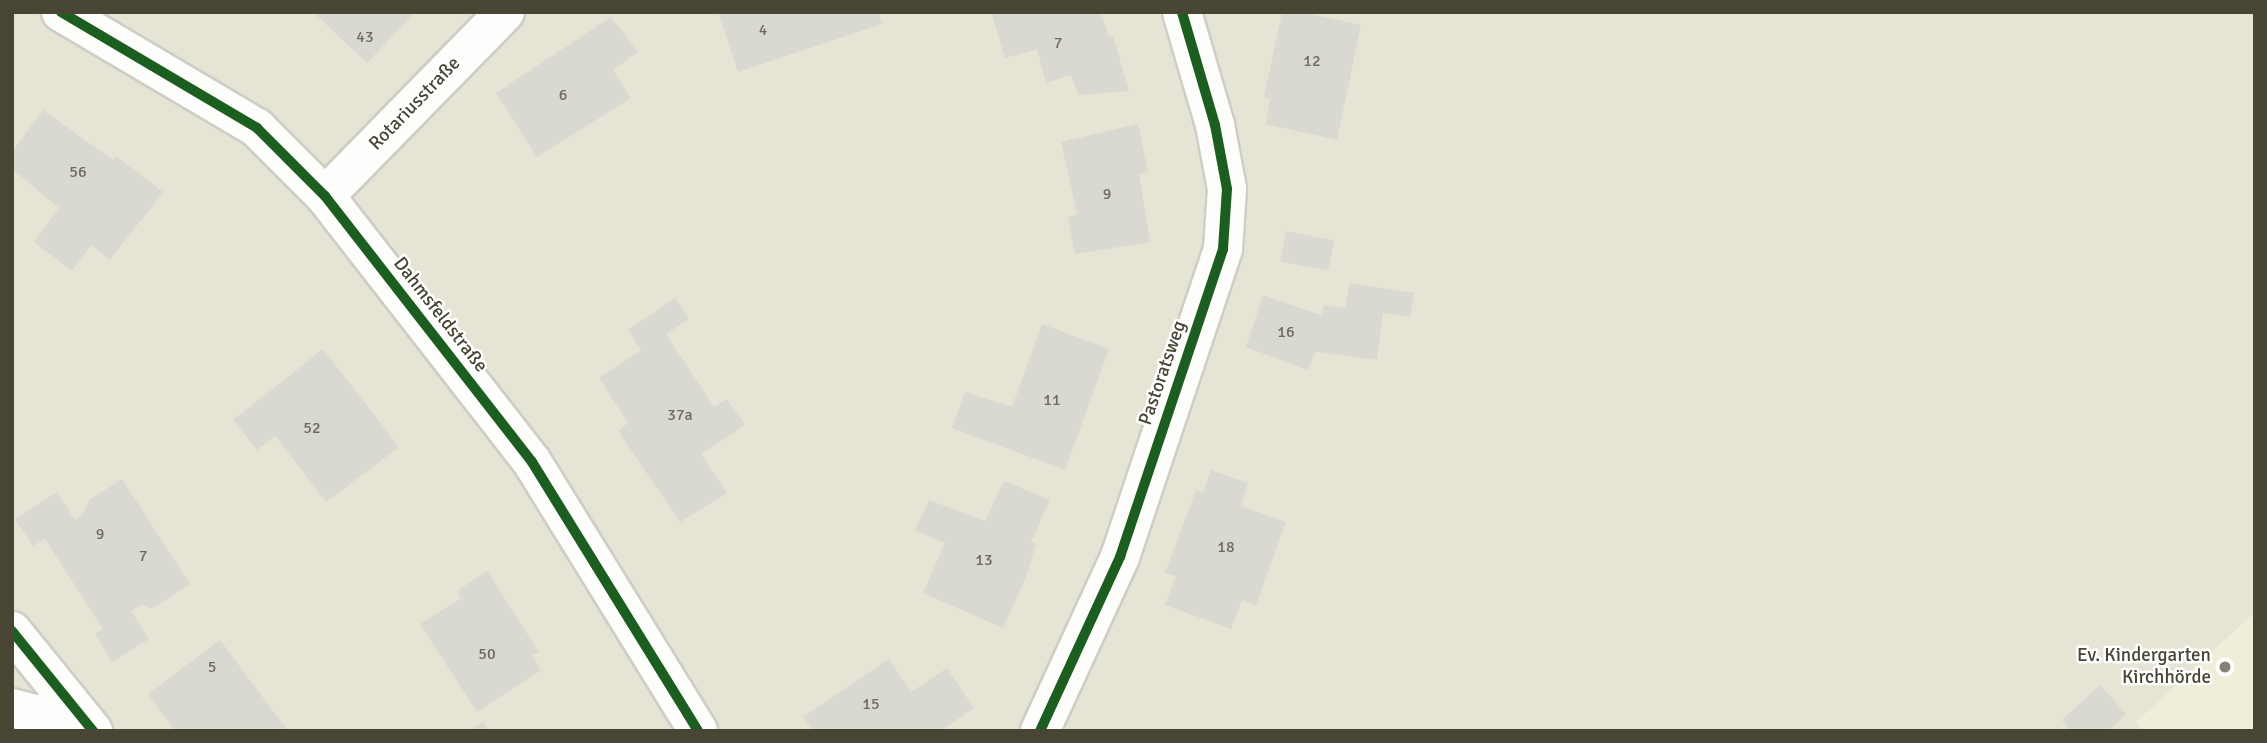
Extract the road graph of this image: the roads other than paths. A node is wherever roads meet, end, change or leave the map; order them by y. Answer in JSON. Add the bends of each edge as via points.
{"nodes":[{"id":1,"x":61,"y":12,"type":"edge"},
{"id":2,"x":505,"y":12,"type":"edge"},
{"id":3,"x":1182,"y":12,"type":"edge"},
{"id":4,"x":325,"y":196,"type":"junction"},
{"id":5,"x":12,"y":631,"type":"edge"},
{"id":6,"x":12,"y":708,"type":"edge"},
{"id":7,"x":86,"y":722,"type":"edge"},
{"id":8,"x":698,"y":731,"type":"edge"},
{"id":9,"x":1041,"y":731,"type":"edge"}],
"edges":[{"from":1,"to":4,"type":"street","name":"Dahmsfeldstraße","via":[[257,128]]},
{"from":2,"to":4,"type":"street","name":"Rotariusstraße"},
{"from":3,"to":9,"type":"street","name":"Pastoratsweg","via":[[1216,125],[1227,189],[1223,249],[1119,557]]},
{"from":4,"to":8,"type":"street","name":"Dahmsfeldstraße","via":[[532,463]]},
{"from":5,"to":7,"type":"street"},
{"from":6,"to":7,"type":"street"}]}
